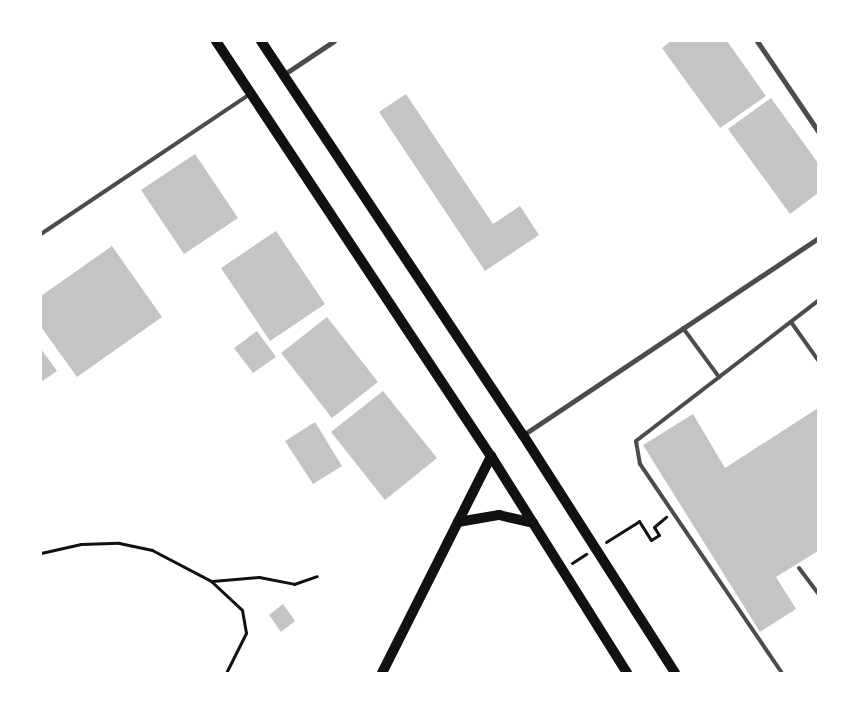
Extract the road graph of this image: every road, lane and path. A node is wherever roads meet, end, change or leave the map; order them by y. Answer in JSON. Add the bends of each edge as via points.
{"nodes":[{"id":1,"x":216,"y":41,"type":"edge"},
{"id":2,"x":261,"y":41,"type":"edge"},
{"id":3,"x":334,"y":41,"type":"edge"},
{"id":4,"x":757,"y":41,"type":"edge"},
{"id":5,"x":283,"y":75,"type":"junction"},
{"id":6,"x":251,"y":94,"type":"junction"},
{"id":7,"x":818,"y":131,"type":"edge"},
{"id":8,"x":41,"y":234,"type":"edge"},
{"id":9,"x":818,"y":238,"type":"edge"},
{"id":10,"x":818,"y":301,"type":"edge"},
{"id":11,"x":790,"y":322,"type":"junction"},
{"id":12,"x":683,"y":328,"type":"junction"},
{"id":13,"x":818,"y":360,"type":"edge"},
{"id":14,"x":719,"y":377,"type":"junction"},
{"id":15,"x":524,"y":435,"type":"junction"},
{"id":16,"x":491,"y":456,"type":"junction"},
{"id":17,"x":673,"y":512,"type":"junction"},
{"id":18,"x":639,"y":521,"type":"dead end"},
{"id":19,"x":458,"y":522,"type":"junction"},
{"id":20,"x":533,"y":523,"type":"junction"},
{"id":21,"x":41,"y":553,"type":"edge"},
{"id":22,"x":799,"y":568,"type":"dead end"},
{"id":23,"x":317,"y":576,"type":"dead end"},
{"id":24,"x":211,"y":581,"type":"junction"},
{"id":25,"x":818,"y":593,"type":"edge"},
{"id":26,"x":226,"y":673,"type":"edge"},
{"id":27,"x":382,"y":673,"type":"edge"},
{"id":28,"x":627,"y":673,"type":"edge"},
{"id":29,"x":675,"y":673,"type":"edge"},
{"id":30,"x":782,"y":673,"type":"edge"}],
"edges":[{"from":1,"to":6,"type":"main road"},
{"from":2,"to":5,"type":"main road"},
{"from":3,"to":5,"type":"street"},
{"from":4,"to":7,"type":"street"},
{"from":5,"to":15,"type":"main road"},
{"from":6,"to":8,"type":"lane"},
{"from":6,"to":16,"type":"main road"},
{"from":9,"to":12,"type":"street"},
{"from":10,"to":11,"type":"lane"},
{"from":11,"to":13,"type":"lane"},
{"from":11,"to":14,"type":"lane"},
{"from":12,"to":14,"type":"lane"},
{"from":12,"to":15,"type":"street"},
{"from":14,"to":17,"type":"lane","via":[[636,441],[640,464]]},
{"from":15,"to":29,"type":"main road"},
{"from":16,"to":19,"type":"main road"},
{"from":16,"to":20,"type":"main road"},
{"from":17,"to":18,"type":"path","via":[[654,528],[659,534],[651,540]]},
{"from":17,"to":30,"type":"lane"},
{"from":19,"to":20,"type":"main road","via":[[499,515]]},
{"from":19,"to":27,"type":"main road"},
{"from":20,"to":28,"type":"main road"},
{"from":21,"to":24,"type":"path","via":[[81,544],[119,543],[152,550]]},
{"from":22,"to":25,"type":"lane"},
{"from":23,"to":24,"type":"path","via":[[294,584],[259,577]]},
{"from":24,"to":26,"type":"path","via":[[242,610],[246,633]]}]}
